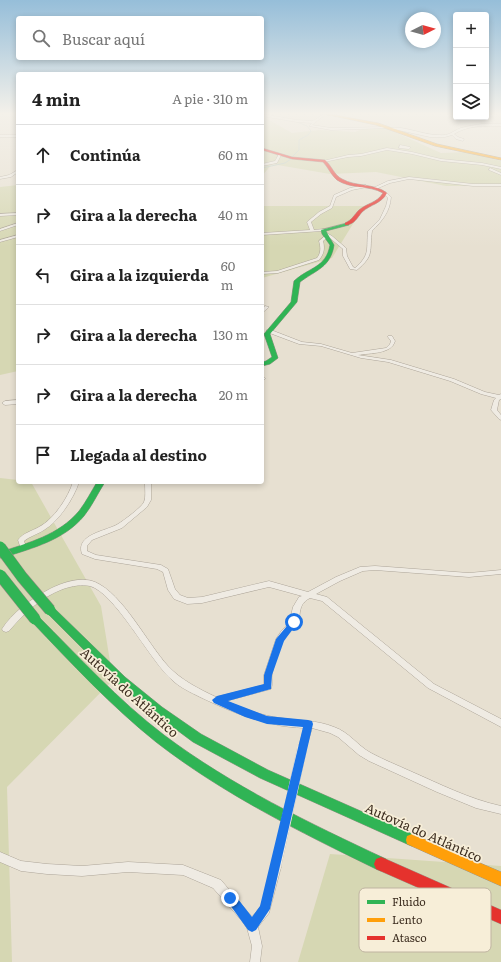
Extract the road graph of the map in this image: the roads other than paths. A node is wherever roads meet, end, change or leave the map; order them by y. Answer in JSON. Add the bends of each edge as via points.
{"nodes":[{"id":1,"x":278,"y":158,"type":"edge"},
{"id":2,"x":293,"y":158,"type":"edge"},
{"id":3,"x":341,"y":158,"type":"edge"},
{"id":4,"x":432,"y":158,"type":"edge"},
{"id":5,"x":324,"y":161,"type":"junction"},
{"id":6,"x":475,"y":163,"type":"junction"},
{"id":7,"x":264,"y":165,"type":"edge"},
{"id":8,"x":501,"y":168,"type":"edge"},
{"id":9,"x":16,"y":172,"type":"edge"},
{"id":10,"x":501,"y":174,"type":"edge"},
{"id":11,"x":0,"y":178,"type":"edge"},
{"id":12,"x":501,"y":185,"type":"edge"},
{"id":13,"x":370,"y":187,"type":"junction"},
{"id":14,"x":385,"y":192,"type":"junction"},
{"id":15,"x":16,"y":214,"type":"edge"},
{"id":16,"x":0,"y":215,"type":"edge"},
{"id":17,"x":16,"y":225,"type":"edge"},
{"id":18,"x":0,"y":230,"type":"edge"},
{"id":19,"x":312,"y":230,"type":"junction"},
{"id":20,"x":324,"y":233,"type":"junction"},
{"id":21,"x":264,"y":234,"type":"edge"},
{"id":22,"x":16,"y":237,"type":"edge"},
{"id":23,"x":0,"y":241,"type":"edge"},
{"id":24,"x":264,"y":272,"type":"edge"},
{"id":25,"x":267,"y":307,"type":"dead end"},
{"id":26,"x":264,"y":310,"type":"edge"},
{"id":27,"x":267,"y":330,"type":"edge"},
{"id":28,"x":390,"y":337,"type":"dead end"},
{"id":29,"x":351,"y":354,"type":"junction"},
{"id":30,"x":264,"y":363,"type":"edge"},
{"id":31,"x":500,"y":396,"type":"edge"},
{"id":32,"x":16,"y":402,"type":"edge"},
{"id":33,"x":5,"y":403,"type":"dead end"},
{"id":34,"x":501,"y":418,"type":"edge"},
{"id":35,"x":75,"y":484,"type":"edge"},
{"id":36,"x":100,"y":484,"type":"edge"},
{"id":37,"x":148,"y":484,"type":"edge"},
{"id":38,"x":0,"y":547,"type":"edge"},
{"id":39,"x":23,"y":547,"type":"junction"},
{"id":40,"x":0,"y":555,"type":"edge"},
{"id":41,"x":501,"y":572,"type":"edge"},
{"id":42,"x":0,"y":575,"type":"edge"},
{"id":43,"x":310,"y":595,"type":"junction"},
{"id":44,"x":6,"y":629,"type":"dead end"},
{"id":45,"x":217,"y":700,"type":"junction"},
{"id":46,"x":501,"y":723,"type":"edge"},
{"id":47,"x":308,"y":724,"type":"junction"},
{"id":48,"x":501,"y":810,"type":"edge"},
{"id":49,"x":0,"y":857,"type":"edge"},
{"id":50,"x":501,"y":879,"type":"edge"},
{"id":51,"x":434,"y":888,"type":"edge"},
{"id":52,"x":491,"y":913,"type":"edge"},
{"id":53,"x":501,"y":917,"type":"edge"},
{"id":54,"x":252,"y":926,"type":"junction"},
{"id":55,"x":255,"y":962,"type":"edge"}],
"edges":[{"from":1,"to":7,"type":"street","via":[[276,162]]},
{"from":2,"to":5,"type":"main road"},
{"from":3,"to":5,"type":"street"},
{"from":4,"to":6,"type":"street"},
{"from":5,"to":13,"type":"main road","via":[[340,180]]},
{"from":6,"to":8,"type":"street"},
{"from":6,"to":10,"type":"street"},
{"from":9,"to":11,"type":"street"},
{"from":12,"to":13,"type":"street","via":[[473,185],[409,178]]},
{"from":13,"to":14,"type":"main road"},
{"from":13,"to":19,"type":"street","via":[[351,189],[335,196],[331,207],[309,222]]},
{"from":14,"to":20,"type":"main road","via":[[379,202],[360,212],[352,222],[327,228]]},
{"from":14,"to":20,"type":"street","via":[[390,198],[388,206],[380,222],[370,230],[369,255],[366,261],[356,269],[350,268],[345,249]]},
{"from":15,"to":16,"type":"street"},
{"from":17,"to":18,"type":"street"},
{"from":19,"to":20,"type":"street"},
{"from":19,"to":21,"type":"street"},
{"from":20,"to":24,"type":"street","via":[[321,256],[318,259],[277,272]]},
{"from":20,"to":27,"type":"main road","via":[[332,245],[330,258],[297,281],[294,302]]},
{"from":22,"to":23,"type":"street"},
{"from":25,"to":26,"type":"street"},
{"from":27,"to":29,"type":"street","via":[[301,343],[321,345]]},
{"from":27,"to":30,"type":"main road","via":[[266,337],[276,355],[273,361]]},
{"from":28,"to":29,"type":"street","via":[[393,341],[388,349]]},
{"from":29,"to":31,"type":"street","via":[[389,361],[452,380],[483,393]]},
{"from":31,"to":34,"type":"street","via":[[494,410]]},
{"from":32,"to":33,"type":"street"},
{"from":35,"to":39,"type":"street","via":[[55,517],[43,528],[21,540]]},
{"from":36,"to":39,"type":"main road","via":[[78,517],[67,528]]},
{"from":37,"to":43,"type":"street","via":[[148,500],[145,506],[120,526],[90,538],[84,546],[84,552],[95,557],[159,566],[166,571],[177,597],[187,601],[202,600],[270,584]]},
{"from":38,"to":50,"type":"main road","name":"Autovía do Atlántico","bridge":true,"via":[[50,610],[84,645],[121,680],[197,738],[335,808]]},
{"from":39,"to":40,"type":"main road"},
{"from":41,"to":43,"type":"street","via":[[469,575],[362,569]]},
{"from":42,"to":51,"type":"main road","name":"Autovía do Atlántico","bridge":true,"via":[[35,619],[69,654],[145,726],[178,752],[211,774],[323,836]]},
{"from":43,"to":45,"type":"street","via":[[297,607],[292,626],[280,639],[268,675],[268,687]]},
{"from":43,"to":46,"type":"street","via":[[333,605],[431,686]]},
{"from":44,"to":45,"type":"street","via":[[15,617],[53,590],[80,581],[93,584],[114,600],[152,653],[174,677],[186,686]]},
{"from":45,"to":47,"type":"street","via":[[267,720]]},
{"from":47,"to":48,"type":"street","via":[[335,731],[362,752],[434,786]]},
{"from":47,"to":54,"type":"street","bridge":true,"via":[[276,867],[264,909]]},
{"from":49,"to":54,"type":"street","via":[[21,866],[47,869],[82,871],[128,867],[183,870],[217,884]]},
{"from":52,"to":53,"type":"main road","name":"Autovía do Atlántico","bridge":true},
{"from":54,"to":55,"type":"street","via":[[257,946]]}]}
